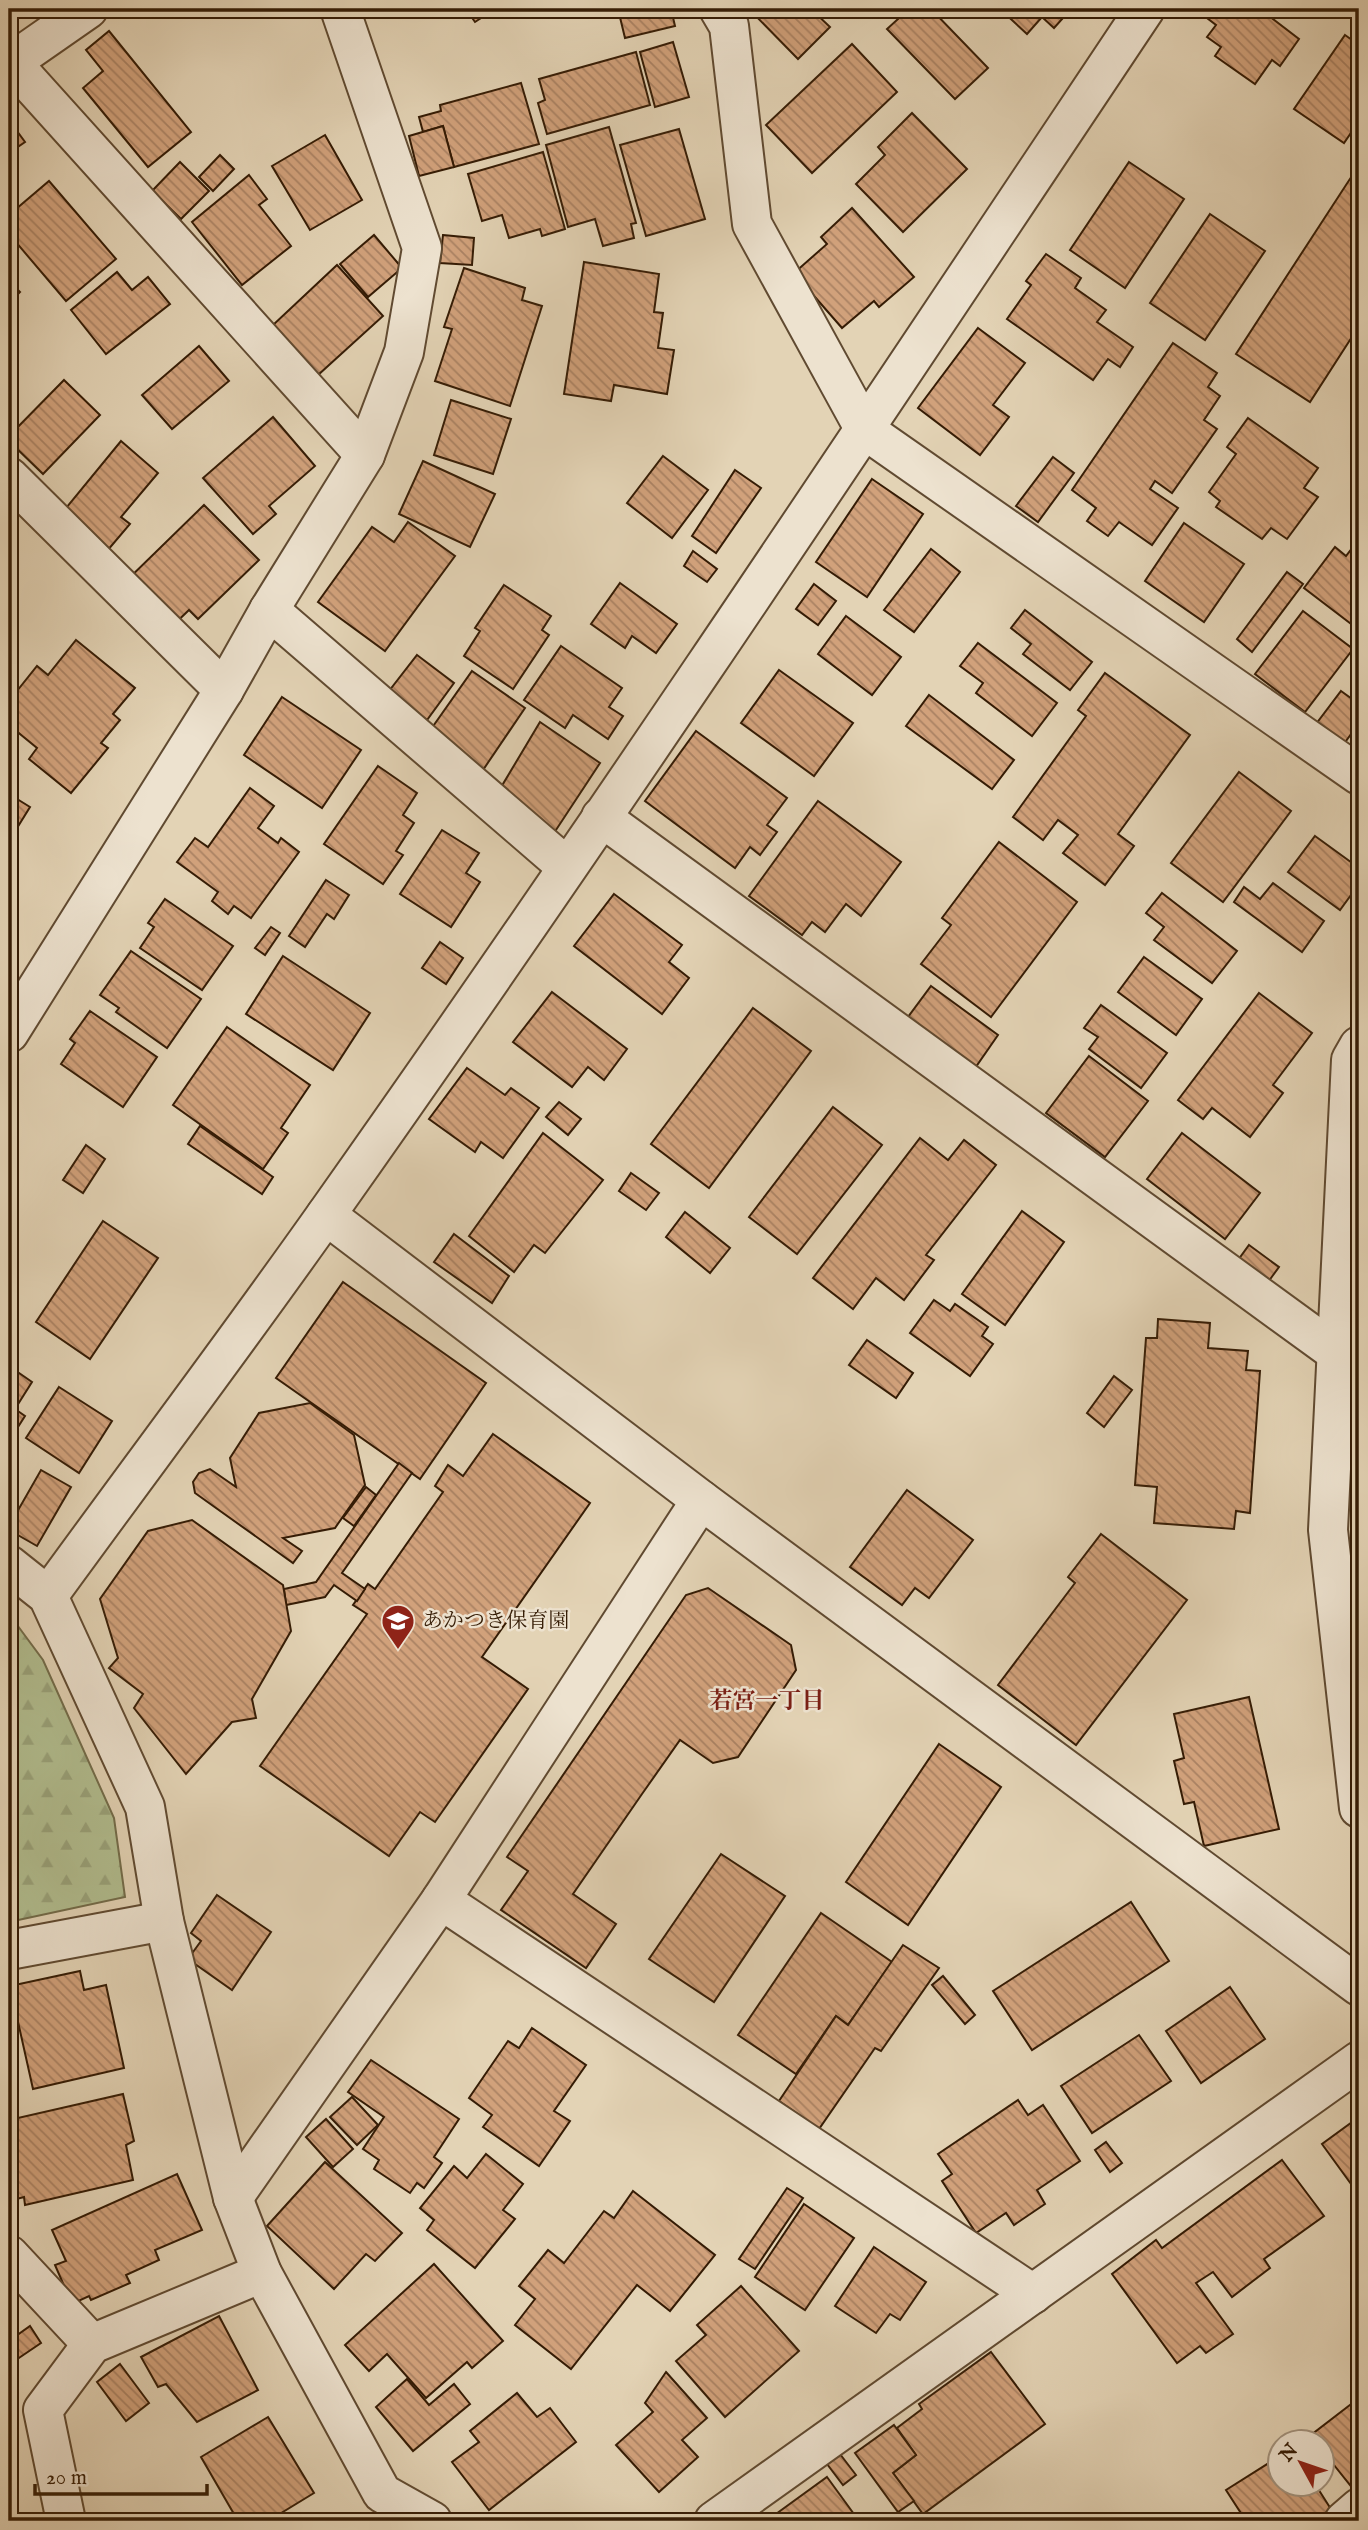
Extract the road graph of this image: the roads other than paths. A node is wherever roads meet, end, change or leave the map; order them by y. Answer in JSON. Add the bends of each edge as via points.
{"nodes":[{"id":1,"x":88,"y":9,"type":"edge"},
{"id":2,"x":341,"y":9,"type":"edge"},
{"id":3,"x":719,"y":9,"type":"edge"},
{"id":4,"x":1145,"y":9,"type":"edge"},
{"id":5,"x":10,"y":63,"type":"edge"},
{"id":6,"x":865,"y":430,"type":"junction"},
{"id":7,"x":365,"y":455,"type":"junction"},
{"id":8,"x":9,"y":477,"type":"edge"},
{"id":9,"x":269,"y":610,"type":"junction"},
{"id":10,"x":224,"y":690,"type":"junction"},
{"id":11,"x":1359,"y":775,"type":"edge"},
{"id":12,"x":601,"y":817,"type":"junction"},
{"id":13,"x":567,"y":867,"type":"junction"},
{"id":14,"x":9,"y":1033,"type":"edge"},
{"id":15,"x":1359,"y":1046,"type":"edge"},
{"id":16,"x":326,"y":1215,"type":"junction"},
{"id":17,"x":1337,"y":1353,"type":"junction"},
{"id":18,"x":701,"y":1500,"type":"junction"},
{"id":19,"x":9,"y":1566,"type":"edge"},
{"id":20,"x":48,"y":1595,"type":"junction"},
{"id":21,"x":1359,"y":1807,"type":"edge"},
{"id":22,"x":442,"y":1900,"type":"junction"},
{"id":23,"x":164,"y":1921,"type":"junction"},
{"id":24,"x":9,"y":1950,"type":"edge"},
{"id":25,"x":1359,"y":1986,"type":"edge"},
{"id":26,"x":1359,"y":2061,"type":"edge"},
{"id":27,"x":233,"y":2198,"type":"junction"},
{"id":28,"x":9,"y":2255,"type":"edge"},
{"id":29,"x":262,"y":2273,"type":"junction"},
{"id":30,"x":1032,"y":2294,"type":"junction"},
{"id":31,"x":92,"y":2344,"type":"junction"},
{"id":32,"x":1359,"y":2508,"type":"edge"},
{"id":33,"x":66,"y":2521,"type":"edge"},
{"id":34,"x":432,"y":2521,"type":"edge"},
{"id":35,"x":714,"y":2521,"type":"edge"},
{"id":36,"x":1344,"y":2521,"type":"edge"}],
"edges":[{"from":1,"to":5,"type":"street"},
{"from":2,"to":7,"type":"street","via":[[422,248],[404,352]]},
{"from":3,"to":6,"type":"street","via":[[729,26],[752,224]]},
{"from":4,"to":6,"type":"street"},
{"from":5,"to":7,"type":"street"},
{"from":6,"to":11,"type":"street"},
{"from":6,"to":12,"type":"street"},
{"from":7,"to":9,"type":"street"},
{"from":8,"to":10,"type":"street"},
{"from":9,"to":10,"type":"street"},
{"from":9,"to":13,"type":"street"},
{"from":10,"to":14,"type":"street"},
{"from":12,"to":13,"type":"street"},
{"from":12,"to":17,"type":"street"},
{"from":13,"to":16,"type":"street"},
{"from":15,"to":17,"type":"street","via":[[1351,1060]]},
{"from":16,"to":18,"type":"street"},
{"from":16,"to":20,"type":"street"},
{"from":17,"to":21,"type":"street","via":[[1328,1530]]},
{"from":18,"to":22,"type":"street"},
{"from":18,"to":25,"type":"street"},
{"from":19,"to":20,"type":"street"},
{"from":20,"to":23,"type":"street","via":[[145,1807]]},
{"from":22,"to":27,"type":"street"},
{"from":22,"to":30,"type":"street"},
{"from":23,"to":24,"type":"street"},
{"from":23,"to":27,"type":"street"},
{"from":26,"to":30,"type":"street"},
{"from":27,"to":29,"type":"street"},
{"from":28,"to":31,"type":"street"},
{"from":29,"to":31,"type":"street"},
{"from":29,"to":34,"type":"street","via":[[382,2493]]},
{"from":30,"to":35,"type":"street"},
{"from":31,"to":33,"type":"street","via":[[43,2410]]},
{"from":32,"to":36,"type":"street"}]}
